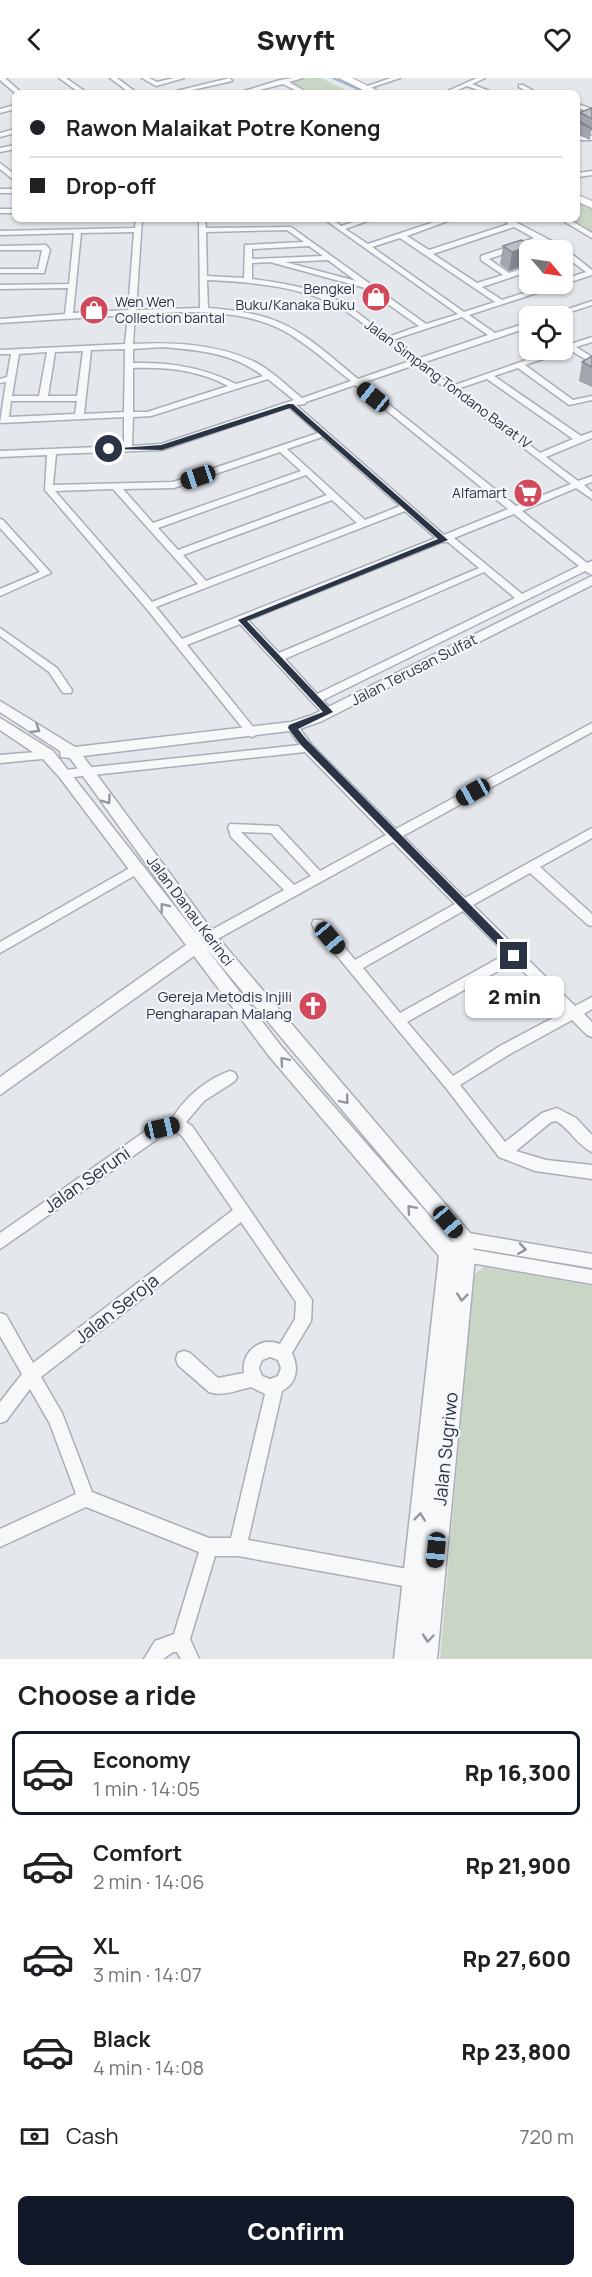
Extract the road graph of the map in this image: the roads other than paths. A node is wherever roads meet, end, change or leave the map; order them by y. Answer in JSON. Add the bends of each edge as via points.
{"nodes":[{"id":1,"x":1,"y":78,"type":"edge"},
{"id":2,"x":62,"y":78,"type":"edge"},
{"id":3,"x":113,"y":78,"type":"edge"},
{"id":4,"x":144,"y":78,"type":"edge"},
{"id":5,"x":181,"y":78,"type":"edge"},
{"id":6,"x":190,"y":78,"type":"edge"},
{"id":7,"x":276,"y":78,"type":"edge"},
{"id":8,"x":300,"y":78,"type":"edge"},
{"id":9,"x":397,"y":78,"type":"edge"},
{"id":10,"x":482,"y":78,"type":"edge"},
{"id":11,"x":228,"y":79,"type":"edge"},
{"id":12,"x":341,"y":80,"type":"edge"},
{"id":13,"x":285,"y":82,"type":"junction"},
{"id":14,"x":467,"y":84,"type":"junction"},
{"id":15,"x":205,"y":86,"type":"junction"},
{"id":16,"x":11,"y":87,"type":"junction"},
{"id":17,"x":521,"y":87,"type":"dead end"},
{"id":18,"x":0,"y":89,"type":"edge"},
{"id":19,"x":15,"y":90,"type":"edge"},
{"id":20,"x":80,"y":90,"type":"edge"},
{"id":21,"x":130,"y":90,"type":"edge"},
{"id":22,"x":186,"y":90,"type":"edge"},
{"id":23,"x":250,"y":90,"type":"edge"},
{"id":24,"x":260,"y":90,"type":"edge"},
{"id":25,"x":300,"y":90,"type":"edge"},
{"id":26,"x":362,"y":90,"type":"edge"},
{"id":27,"x":453,"y":90,"type":"edge"},
{"id":28,"x":483,"y":90,"type":"edge"},
{"id":29,"x":528,"y":90,"type":"edge"},
{"id":30,"x":0,"y":165,"type":"edge"},
{"id":31,"x":12,"y":176,"type":"edge"},
{"id":32,"x":139,"y":222,"type":"edge"},
{"id":33,"x":202,"y":222,"type":"edge"},
{"id":34,"x":331,"y":222,"type":"edge"},
{"id":35,"x":360,"y":222,"type":"edge"},
{"id":36,"x":441,"y":222,"type":"edge"},
{"id":37,"x":511,"y":222,"type":"edge"},
{"id":38,"x":568,"y":222,"type":"edge"},
{"id":39,"x":515,"y":224,"type":"junction"},
{"id":40,"x":340,"y":228,"type":"junction"},
{"id":41,"x":138,"y":230,"type":"junction"},
{"id":42,"x":203,"y":230,"type":"junction"},
{"id":43,"x":78,"y":232,"type":"junction"},
{"id":44,"x":0,"y":233,"type":"edge"},
{"id":45,"x":401,"y":235,"type":"junction"},
{"id":46,"x":592,"y":236,"type":"edge"},
{"id":47,"x":541,"y":238,"type":"junction"},
{"id":48,"x":312,"y":244,"type":"junction"},
{"id":49,"x":366,"y":246,"type":"junction"},
{"id":50,"x":0,"y":248,"type":"edge"},
{"id":51,"x":510,"y":249,"type":"junction"},
{"id":52,"x":428,"y":254,"type":"junction"},
{"id":53,"x":519,"y":254,"type":"edge"},
{"id":54,"x":331,"y":258,"type":"junction"},
{"id":55,"x":248,"y":261,"type":"junction"},
{"id":56,"x":273,"y":261,"type":"junction"},
{"id":57,"x":0,"y":271,"type":"edge"},
{"id":58,"x":519,"y":272,"type":"edge"},
{"id":59,"x":592,"y":273,"type":"edge"},
{"id":60,"x":508,"y":275,"type":"junction"},
{"id":61,"x":205,"y":278,"type":"junction"},
{"id":62,"x":573,"y":279,"type":"edge"},
{"id":63,"x":248,"y":280,"type":"junction"},
{"id":64,"x":73,"y":286,"type":"junction"},
{"id":65,"x":368,"y":286,"type":"junction"},
{"id":66,"x":477,"y":286,"type":"junction"},
{"id":67,"x":0,"y":287,"type":"edge"},
{"id":68,"x":525,"y":294,"type":"edge"},
{"id":69,"x":500,"y":302,"type":"junction"},
{"id":70,"x":592,"y":303,"type":"edge"},
{"id":71,"x":573,"y":309,"type":"edge"},
{"id":72,"x":204,"y":310,"type":"junction"},
{"id":73,"x":132,"y":312,"type":"junction"},
{"id":74,"x":463,"y":314,"type":"junction"},
{"id":75,"x":69,"y":316,"type":"junction"},
{"id":76,"x":0,"y":321,"type":"edge"},
{"id":77,"x":425,"y":327,"type":"junction"},
{"id":78,"x":519,"y":328,"type":"edge"},
{"id":79,"x":494,"y":336,"type":"junction"},
{"id":80,"x":388,"y":339,"type":"junction"},
{"id":81,"x":592,"y":339,"type":"edge"},
{"id":82,"x":129,"y":346,"type":"junction"},
{"id":83,"x":573,"y":346,"type":"edge"},
{"id":84,"x":87,"y":347,"type":"junction"},
{"id":85,"x":573,"y":348,"type":"edge"},
{"id":86,"x":52,"y":349,"type":"junction"},
{"id":87,"x":16,"y":350,"type":"junction"},
{"id":88,"x":0,"y":352,"type":"edge"},
{"id":89,"x":534,"y":360,"type":"edge"},
{"id":90,"x":592,"y":361,"type":"edge"},
{"id":91,"x":417,"y":362,"type":"junction"},
{"id":92,"x":520,"y":365,"type":"junction"},
{"id":93,"x":128,"y":366,"type":"junction"},
{"id":94,"x":270,"y":376,"type":"junction"},
{"id":95,"x":489,"y":376,"type":"junction"},
{"id":96,"x":12,"y":378,"type":"junction"},
{"id":97,"x":0,"y":381,"type":"edge"},
{"id":98,"x":356,"y":383,"type":"junction"},
{"id":99,"x":236,"y":387,"type":"junction"},
{"id":100,"x":453,"y":388,"type":"junction"},
{"id":101,"x":6,"y":396,"type":"edge"},
{"id":102,"x":81,"y":398,"type":"junction"},
{"id":103,"x":592,"y":398,"type":"edge"},
{"id":104,"x":43,"y":399,"type":"junction"},
{"id":105,"x":302,"y":402,"type":"junction"},
{"id":106,"x":291,"y":405,"type":"junction"},
{"id":107,"x":128,"y":416,"type":"junction"},
{"id":108,"x":79,"y":417,"type":"junction"},
{"id":109,"x":2,"y":420,"type":"edge"},
{"id":110,"x":323,"y":434,"type":"junction"},
{"id":111,"x":592,"y":435,"type":"edge"},
{"id":112,"x":580,"y":440,"type":"junction"},
{"id":113,"x":128,"y":448,"type":"junction"},
{"id":114,"x":282,"y":449,"type":"junction"},
{"id":115,"x":52,"y":452,"type":"junction"},
{"id":116,"x":0,"y":454,"type":"edge"},
{"id":117,"x":542,"y":455,"type":"junction"},
{"id":118,"x":307,"y":472,"type":"junction"},
{"id":119,"x":592,"y":479,"type":"edge"},
{"id":120,"x":578,"y":485,"type":"junction"},
{"id":121,"x":115,"y":486,"type":"junction"},
{"id":122,"x":48,"y":488,"type":"junction"},
{"id":123,"x":333,"y":496,"type":"junction"},
{"id":124,"x":592,"y":496,"type":"edge"},
{"id":125,"x":406,"y":507,"type":"junction"},
{"id":126,"x":514,"y":510,"type":"junction"},
{"id":127,"x":363,"y":523,"type":"junction"},
{"id":128,"x":2,"y":527,"type":"edge"},
{"id":129,"x":151,"y":527,"type":"junction"},
{"id":130,"x":446,"y":539,"type":"junction"},
{"id":131,"x":177,"y":554,"type":"junction"},
{"id":132,"x":590,"y":567,"type":"edge"},
{"id":133,"x":486,"y":568,"type":"junction"},
{"id":134,"x":592,"y":580,"type":"edge"},
{"id":135,"x":204,"y":585,"type":"junction"},
{"id":136,"x":0,"y":593,"type":"edge"},
{"id":137,"x":522,"y":599,"type":"junction"},
{"id":138,"x":150,"y":606,"type":"junction"},
{"id":139,"x":242,"y":620,"type":"junction"},
{"id":140,"x":0,"y":631,"type":"edge"},
{"id":141,"x":443,"y":638,"type":"junction"},
{"id":142,"x":180,"y":644,"type":"junction"},
{"id":143,"x":456,"y":649,"type":"junction"},
{"id":144,"x":278,"y":658,"type":"junction"},
{"id":145,"x":67,"y":690,"type":"dead end"},
{"id":146,"x":316,"y":699,"type":"junction"},
{"id":147,"x":0,"y":706,"type":"edge"},
{"id":148,"x":329,"y":712,"type":"junction"},
{"id":149,"x":0,"y":723,"type":"edge"},
{"id":150,"x":592,"y":727,"type":"edge"},
{"id":151,"x":292,"y":728,"type":"junction"},
{"id":152,"x":253,"y":733,"type":"junction"},
{"id":153,"x":308,"y":748,"type":"junction"},
{"id":154,"x":73,"y":752,"type":"junction"},
{"id":155,"x":48,"y":755,"type":"junction"},
{"id":156,"x":0,"y":759,"type":"edge"},
{"id":157,"x":86,"y":771,"type":"junction"},
{"id":158,"x":65,"y":774,"type":"junction"},
{"id":159,"x":592,"y":832,"type":"edge"},
{"id":160,"x":394,"y":836,"type":"junction"},
{"id":161,"x":532,"y":867,"type":"junction"},
{"id":162,"x":135,"y":870,"type":"junction"},
{"id":163,"x":318,"y":876,"type":"junction"},
{"id":164,"x":293,"y":891,"type":"junction"},
{"id":165,"x":464,"y":904,"type":"junction"},
{"id":166,"x":590,"y":917,"type":"edge"},
{"id":167,"x":318,"y":924,"type":"dead end"},
{"id":168,"x":201,"y":942,"type":"junction"},
{"id":169,"x":0,"y":948,"type":"edge"},
{"id":170,"x":514,"y":956,"type":"junction"},
{"id":171,"x":354,"y":967,"type":"junction"},
{"id":172,"x":592,"y":1003,"type":"edge"},
{"id":173,"x":573,"y":1012,"type":"junction"},
{"id":174,"x":398,"y":1020,"type":"junction"},
{"id":175,"x":592,"y":1030,"type":"edge"},
{"id":176,"x":230,"y":1077,"type":"dead end"},
{"id":177,"x":451,"y":1084,"type":"junction"},
{"id":178,"x":0,"y":1088,"type":"edge"},
{"id":179,"x":177,"y":1124,"type":"junction"},
{"id":180,"x":592,"y":1145,"type":"edge"},
{"id":181,"x":504,"y":1152,"type":"junction"},
{"id":182,"x":592,"y":1172,"type":"edge"},
{"id":183,"x":243,"y":1212,"type":"junction"},
{"id":184,"x":0,"y":1242,"type":"edge"},
{"id":185,"x":459,"y":1250,"type":"junction"},
{"id":186,"x":592,"y":1261,"type":"edge"},
{"id":187,"x":592,"y":1277,"type":"edge"},
{"id":188,"x":0,"y":1322,"type":"edge"},
{"id":189,"x":282,"y":1353,"type":"junction"},
{"id":190,"x":184,"y":1359,"type":"dead end"},
{"id":191,"x":31,"y":1375,"type":"junction"},
{"id":192,"x":254,"y":1377,"type":"junction"},
{"id":193,"x":275,"y":1387,"type":"junction"},
{"id":194,"x":0,"y":1415,"type":"edge"},
{"id":195,"x":86,"y":1498,"type":"junction"},
{"id":196,"x":0,"y":1538,"type":"edge"},
{"id":197,"x":209,"y":1547,"type":"junction"},
{"id":198,"x":238,"y":1547,"type":"junction"},
{"id":199,"x":413,"y":1579,"type":"junction"},
{"id":200,"x":432,"y":1595,"type":"junction"},
{"id":201,"x":180,"y":1643,"type":"junction"},
{"id":202,"x":153,"y":1659,"type":"edge"},
{"id":203,"x":190,"y":1659,"type":"edge"},
{"id":204,"x":405,"y":1659,"type":"edge"},
{"id":205,"x":426,"y":1659,"type":"edge"}],
"edges":[{"from":1,"to":16,"type":"street"},
{"from":2,"to":20,"type":"street"},
{"from":3,"to":21,"type":"street"},
{"from":4,"to":5,"type":"street","via":[[156,84]]},
{"from":6,"to":15,"type":"street"},
{"from":7,"to":13,"type":"street"},
{"from":8,"to":13,"type":"street"},
{"from":9,"to":26,"type":"street"},
{"from":10,"to":14,"type":"street"},
{"from":11,"to":15,"type":"street"},
{"from":11,"to":23,"type":"street"},
{"from":12,"to":26,"type":"main road"},
{"from":13,"to":24,"type":"street"},
{"from":13,"to":25,"type":"street"},
{"from":14,"to":27,"type":"street"},
{"from":14,"to":28,"type":"street"},
{"from":15,"to":22,"type":"street"},
{"from":16,"to":18,"type":"street"},
{"from":16,"to":19,"type":"street"},
{"from":17,"to":29,"type":"street"},
{"from":30,"to":31,"type":"street"},
{"from":32,"to":41,"type":"street"},
{"from":33,"to":42,"type":"street"},
{"from":34,"to":40,"type":"street"},
{"from":35,"to":40,"type":"street"},
{"from":36,"to":45,"type":"street"},
{"from":37,"to":39,"type":"street"},
{"from":38,"to":46,"type":"street"},
{"from":39,"to":47,"type":"street"},
{"from":39,"to":52,"type":"street"},
{"from":40,"to":49,"type":"street"},
{"from":41,"to":43,"type":"street"},
{"from":41,"to":73,"type":"street"},
{"from":42,"to":48,"type":"street","via":[[287,228]]},
{"from":42,"to":61,"type":"street"},
{"from":43,"to":44,"type":"street"},
{"from":43,"to":64,"type":"street"},
{"from":45,"to":49,"type":"street"},
{"from":45,"to":52,"type":"street"},
{"from":47,"to":51,"type":"street"},
{"from":47,"to":59,"type":"street"},
{"from":48,"to":54,"type":"street"},
{"from":48,"to":55,"type":"street","via":[[250,246]]},
{"from":49,"to":74,"type":"street"},
{"from":50,"to":57,"type":"street","via":[[46,250],[41,271]]},
{"from":51,"to":53,"type":"street"},
{"from":51,"to":60,"type":"street","via":[[483,259]]},
{"from":52,"to":66,"type":"street"},
{"from":54,"to":56,"type":"street"},
{"from":54,"to":65,"type":"street"},
{"from":55,"to":56,"type":"street"},
{"from":55,"to":63,"type":"street"},
{"from":56,"to":65,"type":"street"},
{"from":58,"to":60,"type":"street"},
{"from":59,"to":62,"type":"street"},
{"from":60,"to":66,"type":"street"},
{"from":61,"to":63,"type":"street","name":"Jalan Simpang Tondano Barat IV"},
{"from":61,"to":72,"type":"street"},
{"from":63,"to":80,"type":"street","name":"Jalan Simpang Tondano Barat IV","via":[[291,288],[336,303]]},
{"from":64,"to":67,"type":"street"},
{"from":64,"to":75,"type":"street"},
{"from":65,"to":77,"type":"street"},
{"from":66,"to":69,"type":"street"},
{"from":68,"to":69,"type":"street"},
{"from":69,"to":74,"type":"street"},
{"from":70,"to":71,"type":"street"},
{"from":72,"to":73,"type":"street"},
{"from":72,"to":98,"type":"street","via":[[245,314],[280,324]]},
{"from":73,"to":75,"type":"street"},
{"from":73,"to":82,"type":"street"},
{"from":74,"to":77,"type":"street"},
{"from":74,"to":79,"type":"street"},
{"from":75,"to":76,"type":"street"},
{"from":77,"to":80,"type":"street"},
{"from":78,"to":79,"type":"street"},
{"from":79,"to":91,"type":"street"},
{"from":80,"to":91,"type":"street","name":"Jalan Simpang Tondano Barat IV"},
{"from":81,"to":83,"type":"street"},
{"from":82,"to":84,"type":"street"},
{"from":82,"to":93,"type":"street"},
{"from":82,"to":94,"type":"street","via":[[206,348],[243,359]]},
{"from":84,"to":86,"type":"street"},
{"from":84,"to":102,"type":"street"},
{"from":85,"to":90,"type":"street"},
{"from":86,"to":87,"type":"street"},
{"from":86,"to":104,"type":"street"},
{"from":87,"to":88,"type":"street"},
{"from":87,"to":96,"type":"street"},
{"from":89,"to":92,"type":"street"},
{"from":91,"to":98,"type":"street"},
{"from":91,"to":100,"type":"street","name":"Jalan Simpang Tondano Barat IV"},
{"from":92,"to":95,"type":"street"},
{"from":92,"to":103,"type":"street","via":[[576,404]]},
{"from":93,"to":99,"type":"street","via":[[190,367]]},
{"from":93,"to":107,"type":"street"},
{"from":94,"to":99,"type":"street"},
{"from":94,"to":105,"type":"street"},
{"from":95,"to":100,"type":"street"},
{"from":95,"to":112,"type":"street"},
{"from":96,"to":97,"type":"street"},
{"from":96,"to":101,"type":"street"},
{"from":98,"to":105,"type":"street"},
{"from":98,"to":126,"type":"street"},
{"from":99,"to":107,"type":"street","via":[[162,411]]},
{"from":100,"to":117,"type":"street","name":"Jalan Simpang Tondano Barat IV"},
{"from":101,"to":104,"type":"street"},
{"from":101,"to":109,"type":"street"},
{"from":102,"to":104,"type":"street"},
{"from":102,"to":108,"type":"street"},
{"from":105,"to":106,"type":"street"},
{"from":106,"to":110,"type":"street"},
{"from":106,"to":113,"type":"street","via":[[177,444]]},
{"from":107,"to":108,"type":"street"},
{"from":107,"to":113,"type":"street"},
{"from":108,"to":109,"type":"street"},
{"from":110,"to":114,"type":"street"},
{"from":110,"to":125,"type":"street"},
{"from":111,"to":112,"type":"street"},
{"from":112,"to":117,"type":"street"},
{"from":113,"to":115,"type":"street"},
{"from":114,"to":118,"type":"street"},
{"from":114,"to":121,"type":"street","via":[[174,485]]},
{"from":115,"to":116,"type":"street"},
{"from":115,"to":122,"type":"street"},
{"from":117,"to":120,"type":"street","name":"Jalan Simpang Tondano Barat IV"},
{"from":118,"to":123,"type":"street"},
{"from":118,"to":129,"type":"street"},
{"from":119,"to":120,"type":"street"},
{"from":120,"to":124,"type":"street","name":"Jalan Simpang Tondano Barat IV"},
{"from":120,"to":126,"type":"street"},
{"from":121,"to":122,"type":"street"},
{"from":121,"to":129,"type":"street"},
{"from":122,"to":138,"type":"street"},
{"from":123,"to":127,"type":"street"},
{"from":123,"to":131,"type":"street"},
{"from":125,"to":127,"type":"street"},
{"from":125,"to":130,"type":"street"},
{"from":126,"to":130,"type":"street"},
{"from":126,"to":132,"type":"street"},
{"from":127,"to":135,"type":"street"},
{"from":128,"to":136,"type":"street","via":[[46,573]]},
{"from":129,"to":131,"type":"street"},
{"from":130,"to":133,"type":"street"},
{"from":130,"to":139,"type":"street"},
{"from":131,"to":135,"type":"street"},
{"from":132,"to":137,"type":"street"},
{"from":133,"to":137,"type":"street"},
{"from":133,"to":144,"type":"street"},
{"from":134,"to":143,"type":"street","name":"Jalan Terusan Sulfat"},
{"from":135,"to":138,"type":"street"},
{"from":137,"to":141,"type":"street"},
{"from":138,"to":142,"type":"street"},
{"from":139,"to":142,"type":"street"},
{"from":139,"to":144,"type":"street"},
{"from":140,"to":145,"type":"street","via":[[52,670]]},
{"from":141,"to":143,"type":"street"},
{"from":141,"to":146,"type":"street"},
{"from":142,"to":152,"type":"street"},
{"from":143,"to":148,"type":"street","name":"Jalan Terusan Sulfat"},
{"from":144,"to":146,"type":"street"},
{"from":146,"to":148,"type":"street"},
{"from":147,"to":154,"type":"street","name":"Jalan Danau Kerinci","one_way":true},
{"from":148,"to":151,"type":"street","name":"Jalan Terusan Sulfat"},
{"from":149,"to":155,"type":"street","name":"Jalan Danau Kerinci"},
{"from":150,"to":160,"type":"street"},
{"from":151,"to":152,"type":"street","name":"Jalan Terusan Sulfat"},
{"from":151,"to":153,"type":"street"},
{"from":152,"to":154,"type":"street","name":"Jalan Terusan Sulfat"},
{"from":153,"to":157,"type":"street"},
{"from":153,"to":160,"type":"street"},
{"from":154,"to":155,"type":"street","name":"Jalan Terusan Sulfat"},
{"from":154,"to":157,"type":"street","name":"Jalan Danau Kerinci"},
{"from":155,"to":156,"type":"street"},
{"from":155,"to":158,"type":"street","name":"Jalan Danau Kerinci"},
{"from":157,"to":158,"type":"street"},
{"from":157,"to":168,"type":"street","name":"Jalan Danau Kerinci","one_way":true},
{"from":158,"to":162,"type":"street","name":"Jalan Danau Kerinci"},
{"from":159,"to":161,"type":"street"},
{"from":160,"to":163,"type":"street"},
{"from":160,"to":165,"type":"street"},
{"from":161,"to":165,"type":"street"},
{"from":161,"to":166,"type":"street"},
{"from":168,"to":162,"type":"street","name":"Jalan Danau Kerinci","one_way":true},
{"from":162,"to":169,"type":"street"},
{"from":163,"to":164,"type":"street"},
{"from":163,"to":164,"type":"street","via":[[274,829],[234,828],[235,834]]},
{"from":164,"to":168,"type":"street"},
{"from":165,"to":170,"type":"street"},
{"from":165,"to":171,"type":"street"},
{"from":167,"to":171,"type":"street"},
{"from":168,"to":178,"type":"street"},
{"from":168,"to":185,"type":"street","name":"Jalan Danau Kerinci","via":[[275,1051]]},
{"from":170,"to":173,"type":"street"},
{"from":170,"to":174,"type":"street"},
{"from":171,"to":174,"type":"street"},
{"from":172,"to":173,"type":"street"},
{"from":173,"to":175,"type":"street"},
{"from":173,"to":177,"type":"street"},
{"from":174,"to":177,"type":"street"},
{"from":176,"to":179,"type":"street","via":[[204,1092],[183,1111]]},
{"from":177,"to":181,"type":"street"},
{"from":179,"to":183,"type":"street","via":[[187,1131]]},
{"from":179,"to":184,"type":"street","name":"Jalan Seruni","via":[[162,1128]]},
{"from":180,"to":181,"type":"street","via":[[564,1116],[557,1114],[547,1117]]},
{"from":181,"to":182,"type":"street","via":[[514,1159]]},
{"from":183,"to":189,"type":"street","via":[[304,1300],[303,1321]]},
{"from":183,"to":191,"type":"street","name":"Jalan Seroja"},
{"from":185,"to":186,"type":"street","one_way":true},
{"from":185,"to":187,"type":"street"},
{"from":199,"to":185,"type":"street","name":"Jalan Sugriwo","one_way":true},
{"from":185,"to":200,"type":"street","name":"Jalan Sugriwo","one_way":true},
{"from":188,"to":191,"type":"street"},
{"from":189,"to":192,"type":"street","via":[[263,1350],[251,1367]]},
{"from":189,"to":193,"type":"street","via":[[289,1372]]},
{"from":190,"to":192,"type":"street","via":[[214,1386]]},
{"from":191,"to":194,"type":"street","name":"Jalan Seroja"},
{"from":191,"to":195,"type":"street","via":[[56,1419]]},
{"from":192,"to":193,"type":"street","via":[[259,1384]]},
{"from":193,"to":198,"type":"street"},
{"from":195,"to":196,"type":"street"},
{"from":195,"to":197,"type":"street"},
{"from":197,"to":198,"type":"street"},
{"from":197,"to":201,"type":"street"},
{"from":198,"to":199,"type":"street"},
{"from":199,"to":200,"type":"street"},
{"from":199,"to":204,"type":"street","name":"Jalan Sugriwo"},
{"from":200,"to":205,"type":"street","name":"Jalan Sugriwo","one_way":true},
{"from":201,"to":202,"type":"street","via":[[163,1644]]},
{"from":201,"to":203,"type":"street"}]}
